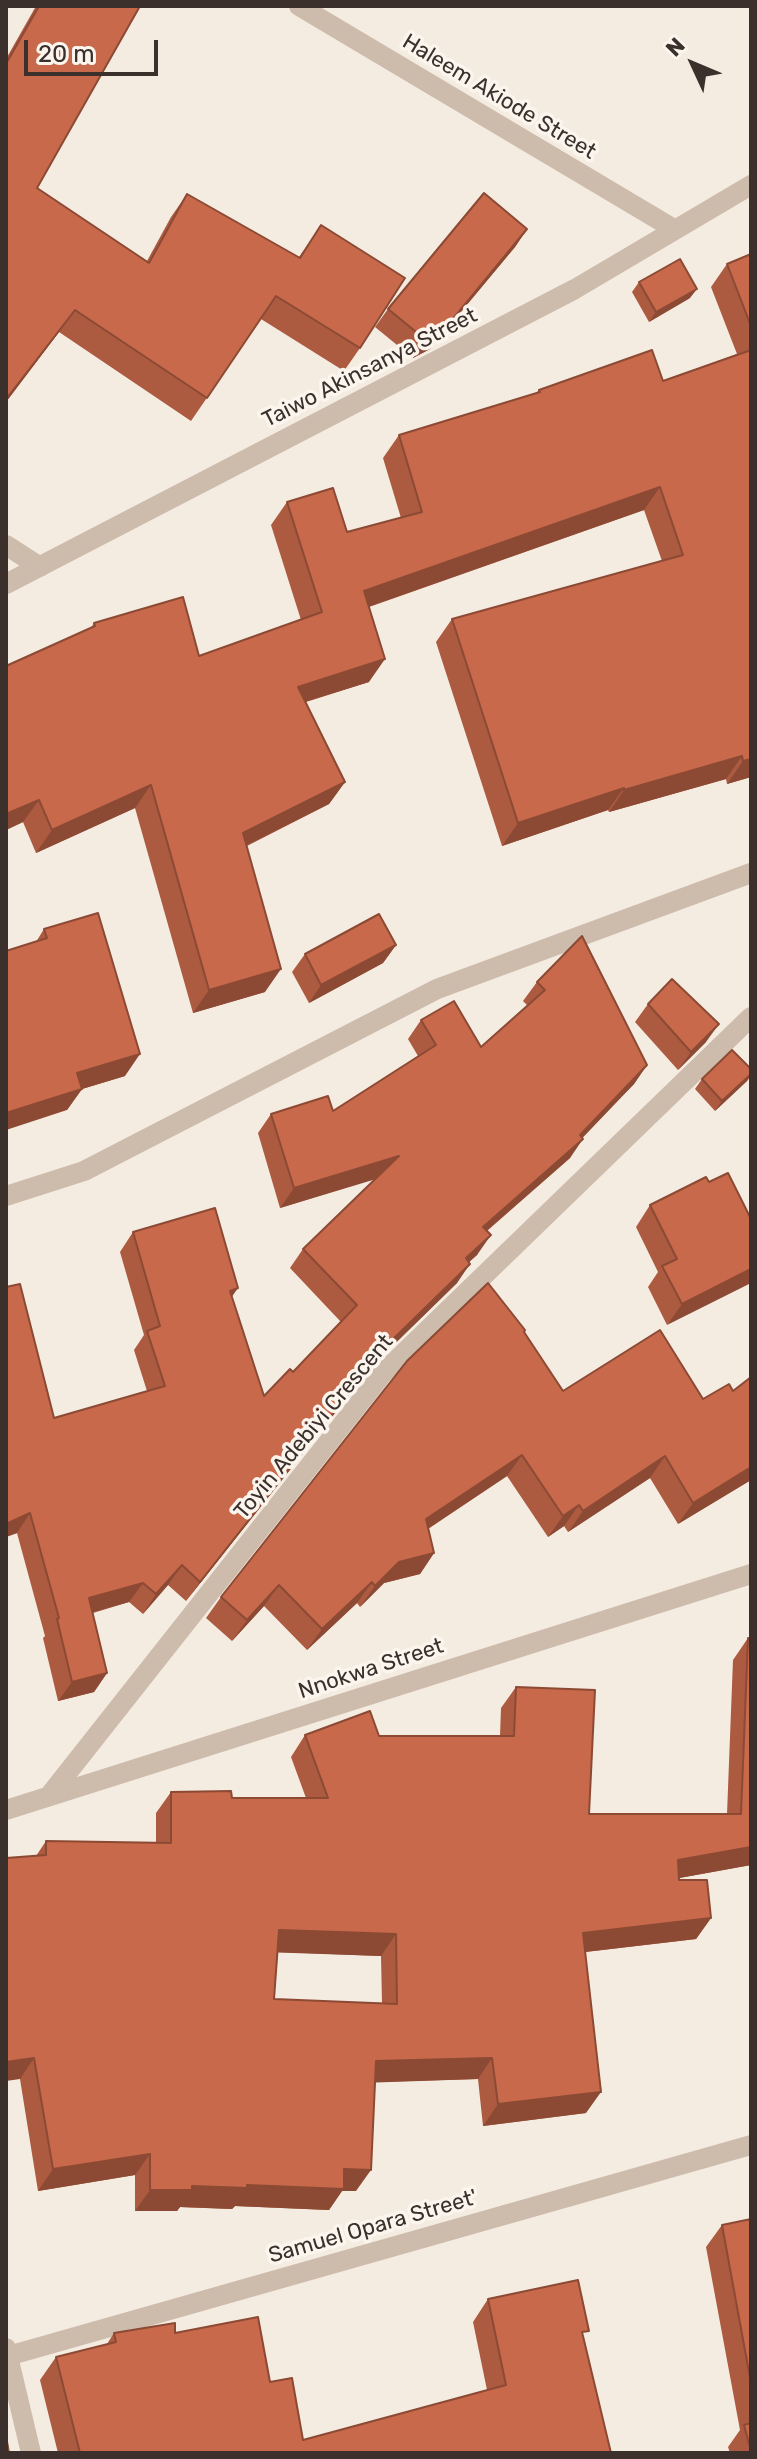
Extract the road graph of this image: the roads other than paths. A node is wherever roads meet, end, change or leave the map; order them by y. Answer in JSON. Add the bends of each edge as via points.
{"nodes":[{"id":1,"x":299,"y":6,"type":"edge"},
{"id":2,"x":751,"y":185,"type":"edge"},
{"id":3,"x":674,"y":229,"type":"junction"},
{"id":4,"x":6,"y":545,"type":"edge"},
{"id":5,"x":40,"y":567,"type":"junction"},
{"id":6,"x":6,"y":584,"type":"edge"},
{"id":7,"x":751,"y":873,"type":"edge"},
{"id":8,"x":751,"y":1017,"type":"edge"},
{"id":9,"x":6,"y":1196,"type":"edge"},
{"id":10,"x":751,"y":1574,"type":"edge"},
{"id":11,"x":49,"y":1796,"type":"junction"},
{"id":12,"x":6,"y":1810,"type":"edge"},
{"id":13,"x":751,"y":2145,"type":"edge"},
{"id":14,"x":7,"y":2352,"type":"edge"},
{"id":15,"x":31,"y":2453,"type":"edge"}],
"edges":[{"from":1,"to":3,"type":"street","name":"Haleem Akiode Street"},
{"from":2,"to":3,"type":"street","name":"Taiwo Akinsanya Street"},
{"from":3,"to":5,"type":"street","name":"Taiwo Akinsanya Street","via":[[575,289]]},
{"from":4,"to":5,"type":"street"},
{"from":5,"to":6,"type":"street","name":"Taiwo Akinsanya Street"},
{"from":7,"to":9,"type":"street","via":[[437,989],[84,1171]]},
{"from":8,"to":11,"type":"street","name":"Toyin Adebiyi Crescent","via":[[383,1373]]},
{"from":10,"to":11,"type":"street","name":"Nnokwa Street"},
{"from":11,"to":12,"type":"street","name":"Nnokwa Street"},
{"from":13,"to":14,"type":"street","name":"Samuel Opara Street'"},
{"from":14,"to":15,"type":"street"}]}
